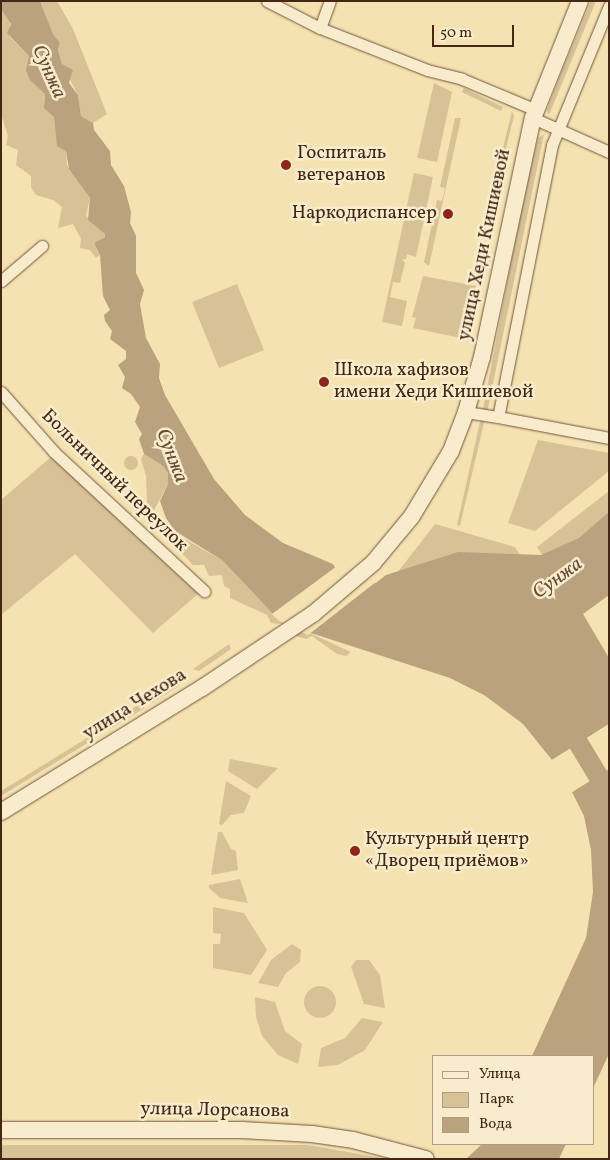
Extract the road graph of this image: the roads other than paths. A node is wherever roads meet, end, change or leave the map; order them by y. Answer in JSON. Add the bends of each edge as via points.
{"nodes":[{"id":1,"x":267,"y":1,"type":"edge"},
{"id":2,"x":330,"y":1,"type":"edge"},
{"id":3,"x":580,"y":1,"type":"edge"},
{"id":4,"x":609,"y":6,"type":"edge"},
{"id":5,"x":320,"y":28,"type":"junction"},
{"id":6,"x":534,"y":114,"type":"junction"},
{"id":7,"x":558,"y":129,"type":"junction"},
{"id":8,"x":609,"y":152,"type":"edge"},
{"id":9,"x":42,"y":246,"type":"dead end"},
{"id":10,"x":1,"y":281,"type":"edge"},
{"id":11,"x":1,"y":392,"type":"edge"},
{"id":12,"x":466,"y":412,"type":"junction"},
{"id":13,"x":498,"y":417,"type":"junction"},
{"id":14,"x":609,"y":438,"type":"edge"},
{"id":15,"x":391,"y":543,"type":"joint"},
{"id":16,"x":204,"y":591,"type":"dead end"},
{"id":17,"x":1,"y":812,"type":"edge"},
{"id":18,"x":1,"y":1130,"type":"edge"},
{"id":19,"x":426,"y":1159,"type":"edge"}],
"edges":[{"from":1,"to":5,"type":"street"},
{"from":2,"to":5,"type":"street"},
{"from":3,"to":6,"type":"main road","name":"улица Хеди Кишиевой"},
{"from":4,"to":7,"type":"street"},
{"from":5,"to":6,"type":"street","via":[[427,70],[462,79]]},
{"from":6,"to":7,"type":"street"},
{"from":6,"to":12,"type":"main road","name":"улица Хеди Кишиевой","via":[[482,356]]},
{"from":7,"to":8,"type":"street"},
{"from":7,"to":13,"type":"street","via":[[552,145]]},
{"from":9,"to":10,"type":"street"},
{"from":11,"to":16,"type":"street","name":"Больничный переулок","via":[[54,452]]},
{"from":12,"to":13,"type":"street"},
{"from":12,"to":15,"type":"main road","name":"улица Хеди Кишиевой","via":[[435,480]]},
{"from":13,"to":14,"type":"street"},
{"from":15,"to":17,"type":"main road","name":"улица Чехова","via":[[351,584],[288,630]]},
{"from":18,"to":19,"type":"main road","name":"улица Лорсанова","via":[[242,1130],[312,1134],[353,1140]]}]}
